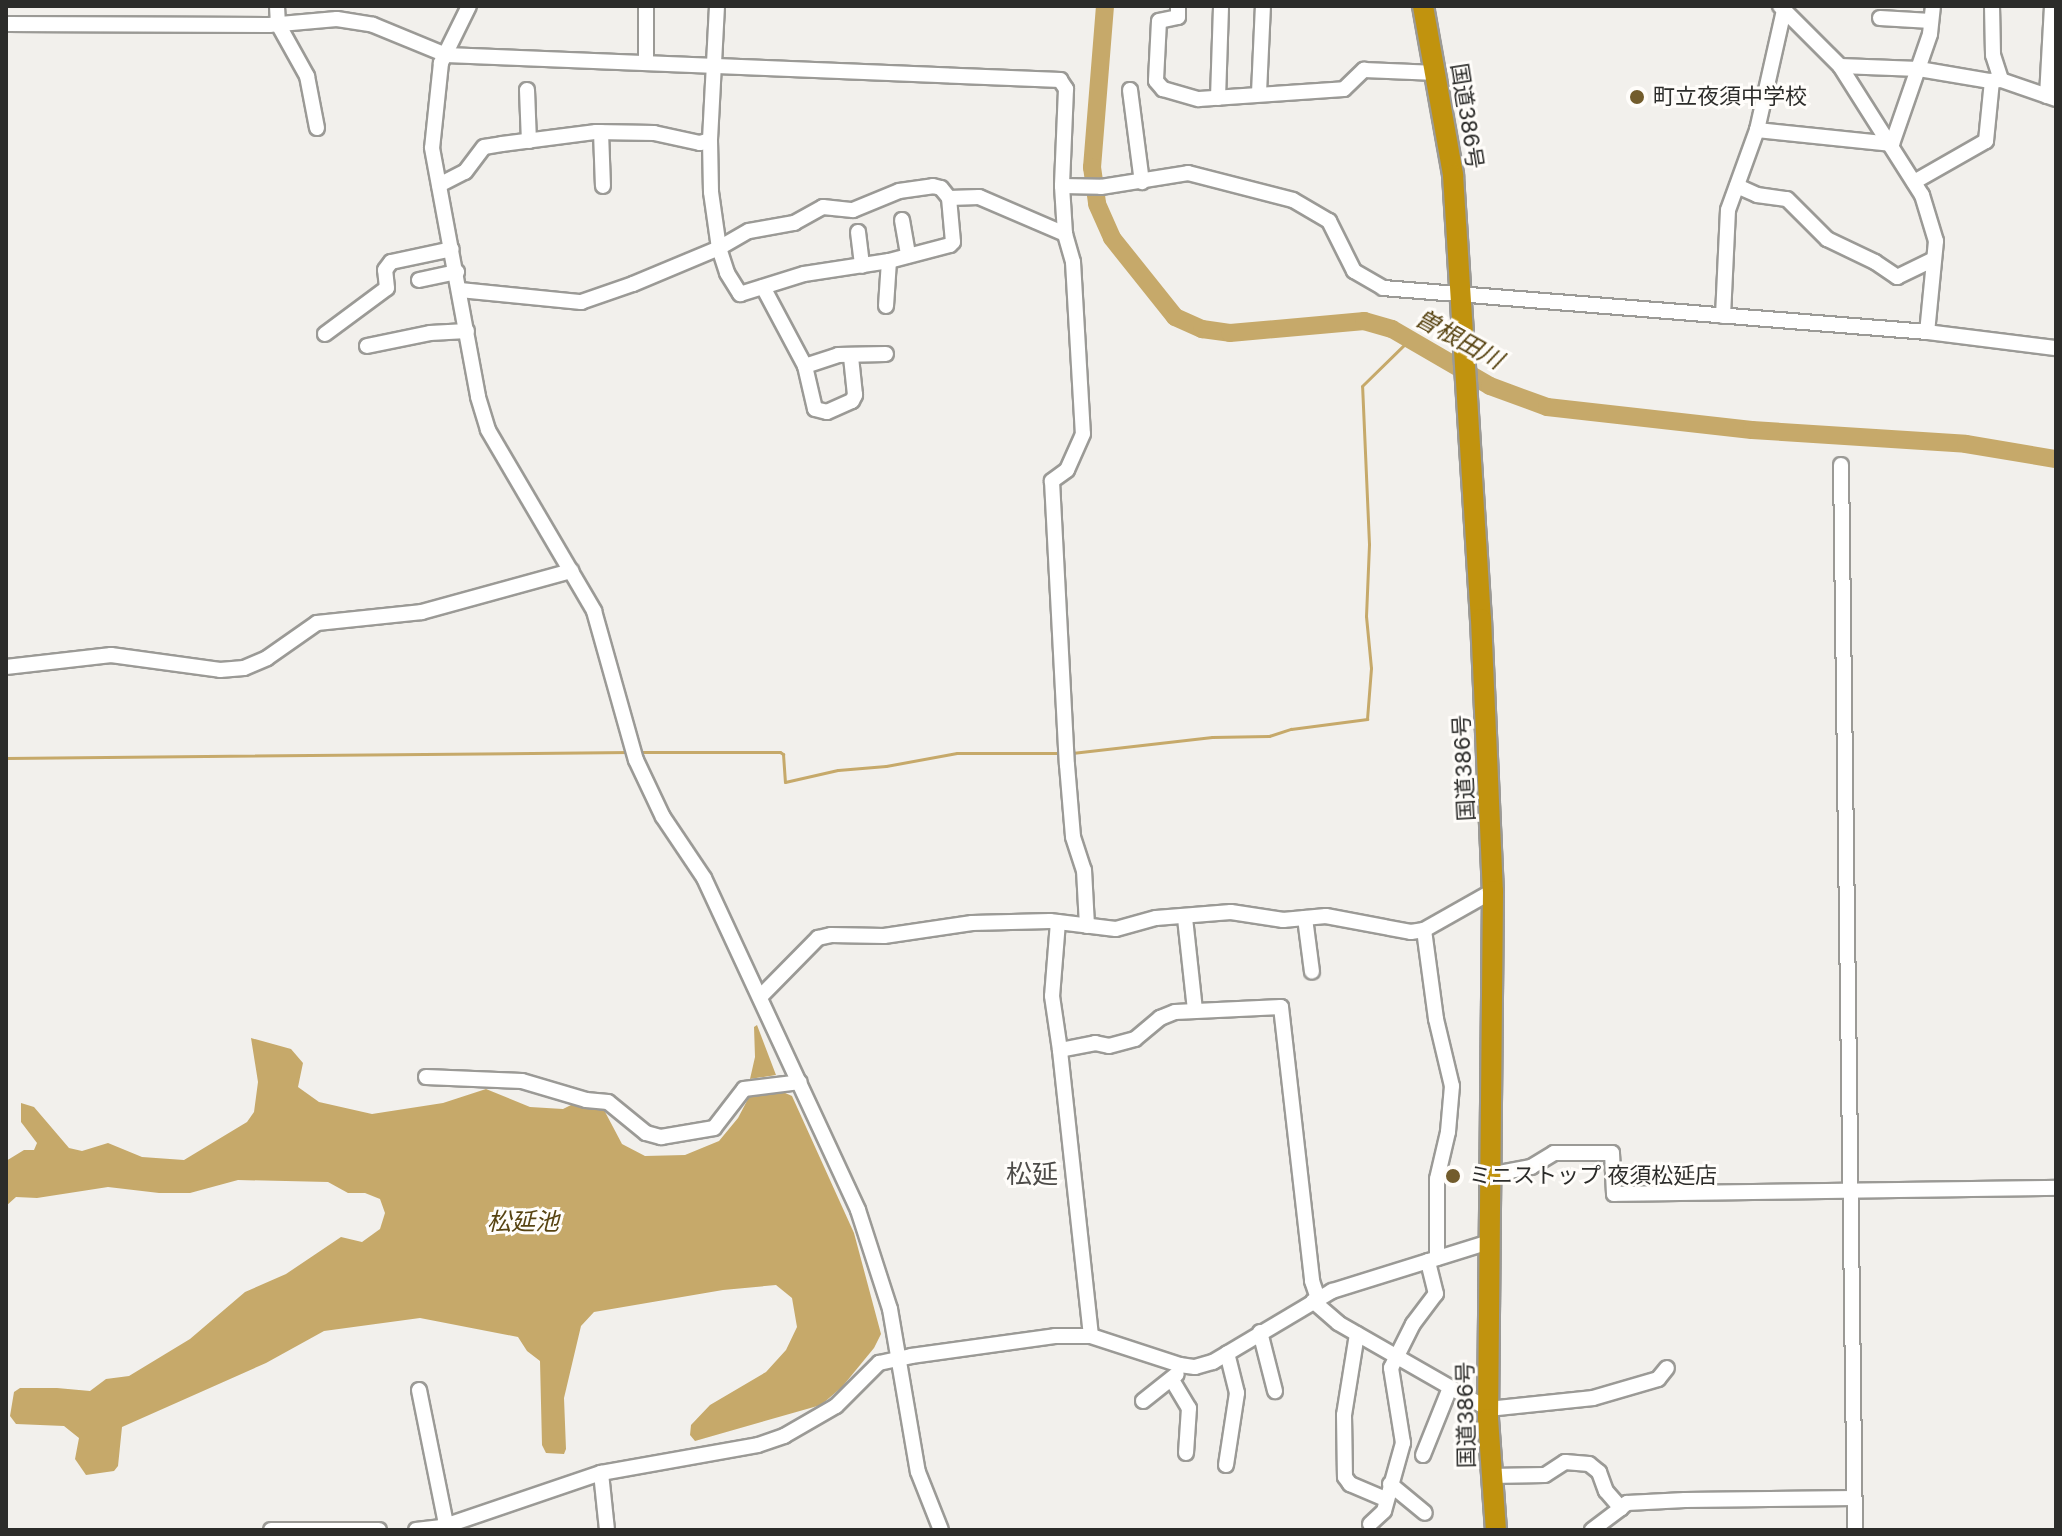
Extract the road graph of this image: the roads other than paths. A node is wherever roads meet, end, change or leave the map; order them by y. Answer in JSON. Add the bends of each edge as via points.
{"nodes":[{"id":1,"x":277,"y":6,"type":"edge"},
{"id":2,"x":469,"y":6,"type":"edge"},
{"id":3,"x":646,"y":6,"type":"edge"},
{"id":4,"x":717,"y":6,"type":"edge"},
{"id":5,"x":1178,"y":6,"type":"edge"},
{"id":6,"x":1221,"y":6,"type":"edge"},
{"id":7,"x":1423,"y":6,"type":"edge"},
{"id":8,"x":1992,"y":6,"type":"edge"},
{"id":9,"x":2052,"y":6,"type":"edge"},
{"id":10,"x":1259,"y":7,"type":"edge"},
{"id":11,"x":1782,"y":8,"type":"edge"},
{"id":12,"x":337,"y":13,"type":"edge"},
{"id":13,"x":1932,"y":13,"type":"edge"},
{"id":14,"x":1880,"y":18,"type":"dead end"},
{"id":15,"x":6,"y":24,"type":"edge"},
{"id":16,"x":278,"y":24,"type":"junction"},
{"id":17,"x":446,"y":55,"type":"junction"},
{"id":18,"x":646,"y":62,"type":"junction"},
{"id":19,"x":715,"y":65,"type":"junction"},
{"id":20,"x":1840,"y":66,"type":"junction"},
{"id":21,"x":1919,"y":69,"type":"junction"},
{"id":22,"x":1437,"y":73,"type":"junction"},
{"id":23,"x":1996,"y":80,"type":"junction"},
{"id":24,"x":527,"y":90,"type":"dead end"},
{"id":25,"x":1130,"y":90,"type":"dead end"},
{"id":26,"x":1259,"y":93,"type":"junction"},
{"id":27,"x":2051,"y":97,"type":"edge"},
{"id":28,"x":1218,"y":98,"type":"junction"},
{"id":29,"x":317,"y":128,"type":"dead end"},
{"id":30,"x":1757,"y":130,"type":"junction"},
{"id":31,"x":601,"y":132,"type":"junction"},
{"id":32,"x":710,"y":140,"type":"junction"},
{"id":33,"x":529,"y":141,"type":"junction"},
{"id":34,"x":1892,"y":144,"type":"junction"},
{"id":35,"x":1142,"y":182,"type":"junction"},
{"id":36,"x":1914,"y":182,"type":"junction"},
{"id":37,"x":439,"y":185,"type":"junction"},
{"id":38,"x":603,"y":186,"type":"dead end"},
{"id":39,"x":1737,"y":186,"type":"junction"},
{"id":40,"x":1067,"y":187,"type":"junction"},
{"id":41,"x":949,"y":198,"type":"junction"},
{"id":42,"x":902,"y":220,"type":"dead end"},
{"id":43,"x":858,"y":232,"type":"dead end"},
{"id":44,"x":1065,"y":234,"type":"junction"},
{"id":45,"x":719,"y":248,"type":"junction"},
{"id":46,"x":452,"y":249,"type":"junction"},
{"id":47,"x":908,"y":255,"type":"junction"},
{"id":48,"x":1934,"y":259,"type":"junction"},
{"id":49,"x":889,"y":261,"type":"junction"},
{"id":50,"x":862,"y":266,"type":"junction"},
{"id":51,"x":457,"y":272,"type":"junction"},
{"id":52,"x":419,"y":280,"type":"dead end"},
{"id":53,"x":763,"y":287,"type":"junction"},
{"id":54,"x":460,"y":290,"type":"junction"},
{"id":55,"x":1462,"y":294,"type":"junction"},
{"id":56,"x":886,"y":306,"type":"dead end"},
{"id":57,"x":1723,"y":316,"type":"junction"},
{"id":58,"x":467,"y":331,"type":"junction"},
{"id":59,"x":1927,"y":332,"type":"junction"},
{"id":60,"x":325,"y":334,"type":"dead end"},
{"id":61,"x":367,"y":346,"type":"dead end"},
{"id":62,"x":2056,"y":348,"type":"edge"},
{"id":63,"x":886,"y":354,"type":"dead end"},
{"id":64,"x":851,"y":357,"type":"junction"},
{"id":65,"x":805,"y":366,"type":"junction"},
{"id":66,"x":1841,"y":465,"type":"dead end"},
{"id":67,"x":571,"y":571,"type":"junction"},
{"id":68,"x":6,"y":667,"type":"edge"},
{"id":69,"x":1493,"y":891,"type":"junction"},
{"id":70,"x":1185,"y":918,"type":"junction"},
{"id":71,"x":1305,"y":918,"type":"junction"},
{"id":72,"x":1058,"y":922,"type":"junction"},
{"id":73,"x":1087,"y":926,"type":"junction"},
{"id":74,"x":1424,"y":930,"type":"junction"},
{"id":75,"x":1312,"y":972,"type":"dead end"},
{"id":76,"x":760,"y":997,"type":"junction"},
{"id":77,"x":1195,"y":1010,"type":"junction"},
{"id":78,"x":1060,"y":1050,"type":"junction"},
{"id":79,"x":426,"y":1077,"type":"dead end"},
{"id":80,"x":800,"y":1082,"type":"junction"},
{"id":81,"x":1489,"y":1175,"type":"junction"},
{"id":82,"x":2056,"y":1188,"type":"edge"},
{"id":83,"x":1851,"y":1191,"type":"junction"},
{"id":84,"x":1489,"y":1242,"type":"junction"},
{"id":85,"x":1432,"y":1260,"type":"junction"},
{"id":86,"x":1316,"y":1299,"type":"junction"},
{"id":87,"x":1260,"y":1332,"type":"junction"},
{"id":88,"x":1357,"y":1334,"type":"junction"},
{"id":89,"x":1091,"y":1336,"type":"junction"},
{"id":90,"x":1227,"y":1353,"type":"junction"},
{"id":91,"x":1395,"y":1357,"type":"junction"},
{"id":92,"x":899,"y":1360,"type":"junction"},
{"id":93,"x":1187,"y":1366,"type":"junction"},
{"id":94,"x":1667,"y":1368,"type":"dead end"},
{"id":95,"x":1172,"y":1380,"type":"junction"},
{"id":96,"x":1450,"y":1388,"type":"junction"},
{"id":97,"x":419,"y":1390,"type":"dead end"},
{"id":98,"x":1275,"y":1391,"type":"dead end"},
{"id":99,"x":1143,"y":1401,"type":"dead end"},
{"id":100,"x":1488,"y":1409,"type":"junction"},
{"id":101,"x":1186,"y":1453,"type":"dead end"},
{"id":102,"x":1423,"y":1455,"type":"dead end"},
{"id":103,"x":1226,"y":1465,"type":"dead end"},
{"id":104,"x":601,"y":1473,"type":"junction"},
{"id":105,"x":1491,"y":1476,"type":"junction"},
{"id":106,"x":1390,"y":1484,"type":"junction"},
{"id":107,"x":1854,"y":1498,"type":"junction"},
{"id":108,"x":1386,"y":1499,"type":"junction"},
{"id":109,"x":1621,"y":1508,"type":"junction"},
{"id":110,"x":1425,"y":1513,"type":"dead end"},
{"id":111,"x":1370,"y":1524,"type":"dead end"},
{"id":112,"x":443,"y":1528,"type":"edge"},
{"id":113,"x":271,"y":1530,"type":"edge"},
{"id":114,"x":379,"y":1530,"type":"edge"},
{"id":115,"x":416,"y":1530,"type":"edge"},
{"id":116,"x":607,"y":1530,"type":"edge"},
{"id":117,"x":941,"y":1530,"type":"edge"},
{"id":118,"x":1496,"y":1530,"type":"edge"},
{"id":119,"x":1592,"y":1530,"type":"edge"},
{"id":120,"x":1855,"y":1530,"type":"edge"}],
"edges":[{"from":1,"to":16,"type":"street"},
{"from":2,"to":17,"type":"street"},
{"from":3,"to":18,"type":"street"},
{"from":4,"to":19,"type":"street"},
{"from":5,"to":28,"type":"street","via":[[1178,17],[1159,21],[1156,81],[1163,89],[1199,99]]},
{"from":6,"to":28,"type":"street"},
{"from":7,"to":22,"type":"highway","name":"国道386号"},
{"from":8,"to":23,"type":"street"},
{"from":9,"to":27,"type":"street"},
{"from":10,"to":26,"type":"street"},
{"from":11,"to":20,"type":"street"},
{"from":11,"to":30,"type":"street"},
{"from":12,"to":16,"type":"street"},
{"from":12,"to":17,"type":"street"},
{"from":13,"to":14,"type":"street"},
{"from":13,"to":21,"type":"street"},
{"from":15,"to":16,"type":"street"},
{"from":16,"to":29,"type":"street","via":[[302,65]]},
{"from":17,"to":18,"type":"street"},
{"from":17,"to":37,"type":"street","via":[[431,133]]},
{"from":18,"to":19,"type":"street"},
{"from":19,"to":32,"type":"street"},
{"from":19,"to":40,"type":"street","via":[[1060,80],[1066,89]]},
{"from":20,"to":21,"type":"street"},
{"from":20,"to":34,"type":"street"},
{"from":21,"to":23,"type":"street"},
{"from":21,"to":34,"type":"street"},
{"from":22,"to":26,"type":"street","via":[[1364,70],[1344,89]]},
{"from":22,"to":55,"type":"highway","name":"国道386号","via":[[1453,175]]},
{"from":23,"to":27,"type":"street"},
{"from":23,"to":36,"type":"street","via":[[1986,141]]},
{"from":24,"to":33,"type":"street"},
{"from":25,"to":35,"type":"street"},
{"from":26,"to":28,"type":"street"},
{"from":30,"to":34,"type":"street"},
{"from":30,"to":39,"type":"street"},
{"from":31,"to":32,"type":"street"},
{"from":31,"to":33,"type":"street"},
{"from":31,"to":38,"type":"street"},
{"from":32,"to":45,"type":"street"},
{"from":33,"to":37,"type":"street","via":[[484,147],[465,172]]},
{"from":34,"to":36,"type":"street"},
{"from":35,"to":40,"type":"street"},
{"from":35,"to":55,"type":"street","via":[[1188,173],[1293,200],[1329,221],[1354,271],[1366,281],[1383,288]]},
{"from":36,"to":48,"type":"street","via":[[1932,221]]},
{"from":37,"to":46,"type":"street"},
{"from":39,"to":48,"type":"street","via":[[1787,199],[1827,239],[1897,277]]},
{"from":39,"to":57,"type":"street","via":[[1728,210]]},
{"from":40,"to":44,"type":"street"},
{"from":41,"to":44,"type":"street","via":[[979,197]]},
{"from":41,"to":45,"type":"street","via":[[933,186],[899,191],[853,210],[823,207],[794,223],[749,231]]},
{"from":41,"to":47,"type":"street","via":[[953,242]]},
{"from":42,"to":47,"type":"street"},
{"from":43,"to":50,"type":"street"},
{"from":44,"to":73,"type":"street","via":[[1073,262],[1083,434],[1067,470],[1052,481],[1067,765]]},
{"from":45,"to":53,"type":"street","via":[[740,294]]},
{"from":45,"to":54,"type":"street","via":[[581,302]]},
{"from":46,"to":51,"type":"street"},
{"from":46,"to":60,"type":"street","via":[[391,262],[385,270],[387,288]]},
{"from":47,"to":49,"type":"street"},
{"from":48,"to":59,"type":"street"},
{"from":49,"to":50,"type":"street"},
{"from":49,"to":56,"type":"street"},
{"from":50,"to":53,"type":"street","via":[[804,274]]},
{"from":51,"to":52,"type":"street"},
{"from":51,"to":54,"type":"street"},
{"from":53,"to":65,"type":"street"},
{"from":54,"to":58,"type":"street"},
{"from":55,"to":57,"type":"street"},
{"from":55,"to":69,"type":"highway","name":"国道386号"},
{"from":57,"to":59,"type":"street"},
{"from":58,"to":61,"type":"street"},
{"from":58,"to":67,"type":"street","via":[[488,430]]},
{"from":59,"to":62,"type":"street"},
{"from":63,"to":64,"type":"street"},
{"from":64,"to":65,"type":"street","via":[[838,355]]},
{"from":64,"to":65,"type":"street","via":[[855,395],[827,412],[815,409]]},
{"from":66,"to":83,"type":"street"},
{"from":67,"to":68,"type":"street","via":[[422,612],[317,623],[244,668],[220,670],[111,655]]},
{"from":67,"to":76,"type":"street","via":[[594,611],[636,760],[663,817],[704,878]]},
{"from":69,"to":74,"type":"street"},
{"from":69,"to":81,"type":"highway","name":"国道386号"},
{"from":70,"to":71,"type":"street","via":[[1231,912],[1259,919]]},
{"from":70,"to":73,"type":"street","via":[[1156,918],[1116,929]]},
{"from":70,"to":77,"type":"street"},
{"from":71,"to":74,"type":"street","via":[[1326,916],[1383,929]]},
{"from":71,"to":75,"type":"street"},
{"from":72,"to":73,"type":"street"},
{"from":72,"to":76,"type":"street","via":[[972,923],[884,936],[818,938]]},
{"from":72,"to":78,"type":"street","via":[[1052,996]]},
{"from":74,"to":85,"type":"street","via":[[1452,1086],[1437,1179]]},
{"from":76,"to":80,"type":"street"},
{"from":77,"to":78,"type":"street","via":[[1160,1018],[1122,1043]]},
{"from":77,"to":86,"type":"street","via":[[1281,1007]]},
{"from":78,"to":89,"type":"street"},
{"from":79,"to":80,"type":"street","via":[[522,1081],[608,1102],[646,1133],[661,1137],[714,1128],[744,1089]]},
{"from":80,"to":92,"type":"street","via":[[873,1251]]},
{"from":81,"to":83,"type":"street","via":[[1531,1167],[1554,1153],[1612,1153],[1614,1194]]},
{"from":81,"to":84,"type":"highway","name":"国道386号"},
{"from":82,"to":83,"type":"street"},
{"from":83,"to":107,"type":"street"},
{"from":84,"to":85,"type":"street"},
{"from":84,"to":100,"type":"highway","name":"国道386号"},
{"from":85,"to":86,"type":"street"},
{"from":85,"to":91,"type":"street","via":[[1436,1294]]},
{"from":86,"to":87,"type":"street"},
{"from":86,"to":88,"type":"street"},
{"from":87,"to":90,"type":"street"},
{"from":87,"to":98,"type":"street"},
{"from":88,"to":91,"type":"street"},
{"from":88,"to":108,"type":"street","via":[[1344,1415],[1345,1477]]},
{"from":89,"to":92,"type":"street","via":[[1043,1337]]},
{"from":89,"to":93,"type":"street"},
{"from":90,"to":93,"type":"street","via":[[1213,1362]]},
{"from":90,"to":103,"type":"street","via":[[1237,1393]]},
{"from":91,"to":96,"type":"street"},
{"from":91,"to":106,"type":"street","via":[[1390,1379],[1403,1443]]},
{"from":92,"to":104,"type":"street","via":[[879,1363],[836,1406],[784,1436]]},
{"from":92,"to":117,"type":"street","via":[[918,1472]]},
{"from":93,"to":95,"type":"street"},
{"from":94,"to":100,"type":"street","via":[[1658,1379],[1593,1398]]},
{"from":95,"to":99,"type":"street"},
{"from":95,"to":101,"type":"street","via":[[1189,1408]]},
{"from":96,"to":100,"type":"street"},
{"from":96,"to":102,"type":"street"},
{"from":97,"to":112,"type":"street"},
{"from":100,"to":105,"type":"highway","name":"国道386号"},
{"from":104,"to":112,"type":"street"},
{"from":104,"to":116,"type":"street"},
{"from":105,"to":109,"type":"street","via":[[1545,1475],[1565,1462],[1587,1464],[1599,1472]]},
{"from":105,"to":118,"type":"highway","name":"国道386号"},
{"from":106,"to":108,"type":"street"},
{"from":106,"to":110,"type":"street"},
{"from":107,"to":109,"type":"street","via":[[1685,1500],[1627,1503]]},
{"from":107,"to":120,"type":"street"},
{"from":108,"to":111,"type":"street","via":[[1384,1511]]},
{"from":109,"to":119,"type":"street"},
{"from":112,"to":115,"type":"street"},
{"from":113,"to":114,"type":"street"}]}
